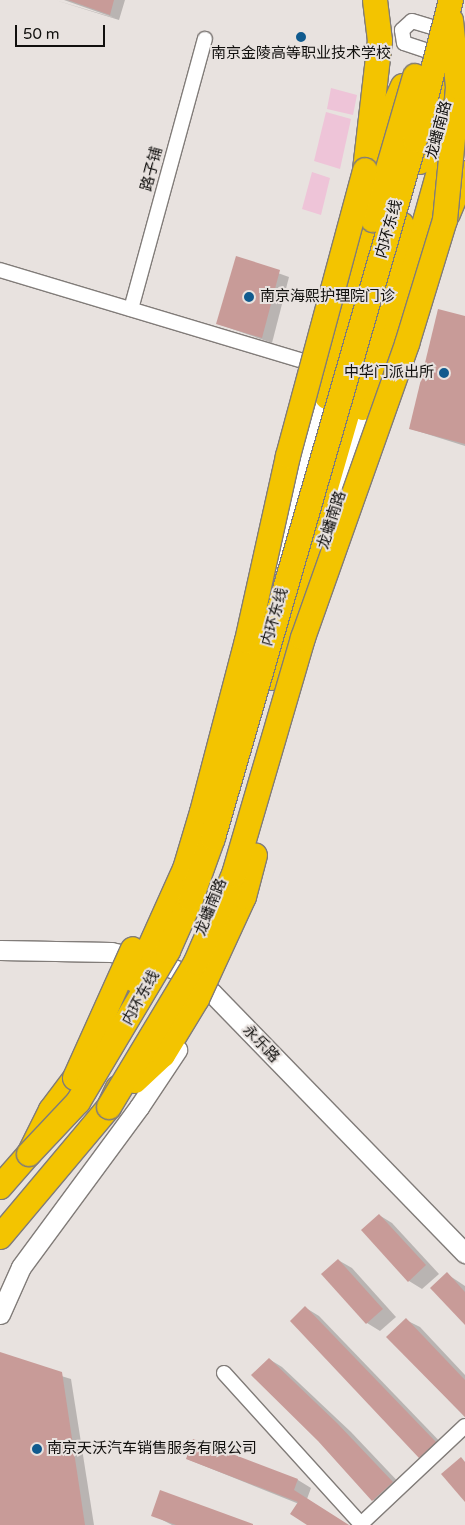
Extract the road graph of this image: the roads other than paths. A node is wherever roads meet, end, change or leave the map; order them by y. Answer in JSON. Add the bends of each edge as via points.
{"nodes":[{"id":1,"x":375,"y":0,"type":"edge"},
{"id":2,"x":436,"y":0,"type":"edge"},
{"id":3,"x":447,"y":0,"type":"edge"},
{"id":4,"x":451,"y":0,"type":"edge"},
{"id":5,"x":465,"y":5,"type":"edge"},
{"id":6,"x":465,"y":37,"type":"edge"},
{"id":7,"x":206,"y":38,"type":"dead end"},
{"id":8,"x":432,"y":52,"type":"junction"},
{"id":9,"x":463,"y":65,"type":"edge"},
{"id":10,"x":365,"y":170,"type":"junction"},
{"id":11,"x":465,"y":173,"type":"edge"},
{"id":12,"x":445,"y":220,"type":"junction"},
{"id":13,"x":0,"y":270,"type":"edge"},
{"id":14,"x":131,"y":309,"type":"junction"},
{"id":15,"x":329,"y":369,"type":"junction"},
{"id":16,"x":327,"y":397,"type":"junction"},
{"id":17,"x":362,"y":410,"type":"junction"},
{"id":18,"x":353,"y":457,"type":"junction"},
{"id":19,"x":239,"y":703,"type":"junction"},
{"id":20,"x":244,"y":896,"type":"junction"},
{"id":21,"x":0,"y":950,"type":"edge"},
{"id":22,"x":153,"y":961,"type":"junction"},
{"id":23,"x":182,"y":972,"type":"junction"},
{"id":24,"x":75,"y":1078,"type":"junction"},
{"id":25,"x":109,"y":1107,"type":"junction"},
{"id":26,"x":29,"y":1154,"type":"junction"},
{"id":27,"x":0,"y":1187,"type":"edge"},
{"id":28,"x":0,"y":1237,"type":"edge"},
{"id":29,"x":465,"y":1253,"type":"edge"},
{"id":30,"x":0,"y":1314,"type":"edge"},
{"id":31,"x":224,"y":1373,"type":"dead end"},
{"id":32,"x":465,"y":1426,"type":"edge"},
{"id":33,"x":362,"y":1525,"type":"edge"}],
"edges":[{"from":1,"to":10,"type":"highway","via":[[380,41]]},
{"from":2,"to":15,"type":"highway","bridge":true},
{"from":3,"to":12,"type":"highway","bridge":true,"via":[[458,87]]},
{"from":4,"to":26,"type":"highway","name":"内环东线","bridge":true,"via":[[415,140],[213,838],[191,899],[168,951],[78,1102]]},
{"from":5,"to":10,"type":"highway","bridge":true,"via":[[428,48],[403,86]]},
{"from":5,"to":25,"type":"highway","name":"内环东线","bridge":true,"via":[[258,723],[200,909]]},
{"from":6,"to":8,"type":"street","via":[[412,21],[407,24],[401,36],[404,43]]},
{"from":7,"to":14,"type":"street","name":"路子铺"},
{"from":8,"to":9,"type":"street"},
{"from":8,"to":16,"type":"street","name":"龙蟠南路"},
{"from":9,"to":17,"type":"street","name":"龙蟠南路"},
{"from":9,"to":17,"type":"highway","bridge":true,"via":[[420,243],[386,360]]},
{"from":10,"to":24,"type":"highway","bridge":true,"via":[[288,456],[242,660],[188,859],[132,986]]},
{"from":11,"to":12,"type":"highway"},
{"from":12,"to":25,"type":"highway","bridge":true,"via":[[376,437],[303,638],[234,874],[196,962]]},
{"from":13,"to":14,"type":"street"},
{"from":14,"to":15,"type":"street"},
{"from":15,"to":16,"type":"highway"},
{"from":16,"to":19,"type":"street","name":"龙蟠南路"},
{"from":17,"to":18,"type":"street","name":"龙蟠南路"},
{"from":18,"to":20,"type":"highway","bridge":true,"via":[[349,515]]},
{"from":18,"to":23,"type":"street","name":"龙蟠南路","via":[[301,615],[222,881]]},
{"from":19,"to":22,"type":"street","name":"龙蟠南路","via":[[212,813],[192,872]]},
{"from":19,"to":24,"type":"highway","bridge":true,"via":[[205,769],[163,885]]},
{"from":20,"to":25,"type":"highway","bridge":true,"via":[[197,999],[163,1055]]},
{"from":20,"to":30,"type":"street","bridge":true,"via":[[218,972],[185,1039],[139,1108],[22,1267]]},
{"from":21,"to":22,"type":"street","name":"永乐路","via":[[111,952]]},
{"from":22,"to":23,"type":"street","name":"永乐路"},
{"from":23,"to":29,"type":"street","name":"永乐路","via":[[212,993]]},
{"from":24,"to":26,"type":"highway","bridge":true,"via":[[50,1110]]},
{"from":25,"to":28,"type":"highway","name":"内环东线"},
{"from":26,"to":27,"type":"highway","name":"内环东线"},
{"from":31,"to":33,"type":"street"},
{"from":32,"to":33,"type":"street"}]}
